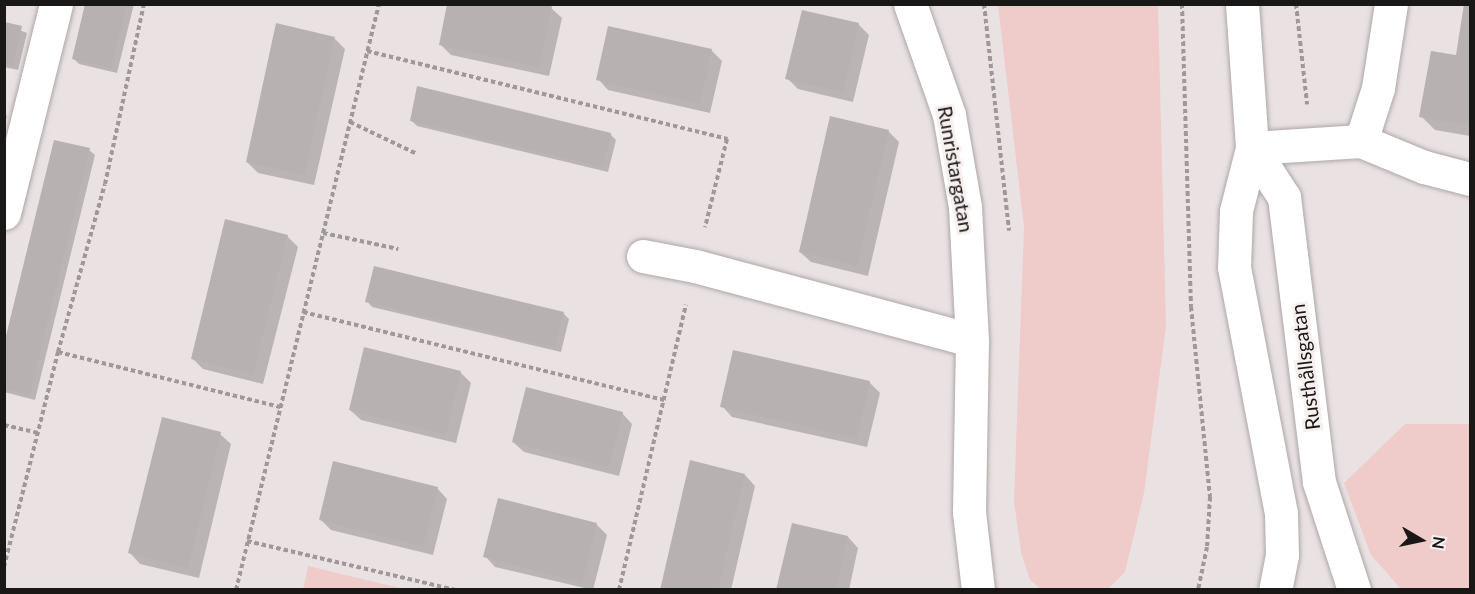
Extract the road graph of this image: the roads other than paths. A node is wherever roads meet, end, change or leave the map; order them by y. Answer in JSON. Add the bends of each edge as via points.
{"nodes":[{"id":1,"x":56,"y":4,"type":"edge"},
{"id":2,"x":910,"y":4,"type":"edge"},
{"id":3,"x":1242,"y":4,"type":"edge"},
{"id":4,"x":1391,"y":4,"type":"edge"},
{"id":5,"x":1361,"y":141,"type":"junction"},
{"id":6,"x":1252,"y":148,"type":"junction"},
{"id":7,"x":1470,"y":179,"type":"edge"},
{"id":8,"x":4,"y":213,"type":"edge"},
{"id":9,"x":643,"y":256,"type":"dead end"},
{"id":10,"x":972,"y":340,"type":"junction"},
{"id":11,"x":978,"y":590,"type":"edge"},
{"id":12,"x":1275,"y":590,"type":"edge"},
{"id":13,"x":1354,"y":590,"type":"edge"}],
"edges":[{"from":1,"to":8,"type":"street"},
{"from":2,"to":10,"type":"street","name":"Runristargatan","via":[[949,115],[959,165],[971,272]]},
{"from":3,"to":6,"type":"street","name":"Rusthållsgatan"},
{"from":4,"to":5,"type":"street","via":[[1378,88]]},
{"from":5,"to":6,"type":"street"},
{"from":5,"to":7,"type":"street","via":[[1424,167]]},
{"from":6,"to":12,"type":"street","name":"Rusthållsgatan","via":[[1236,211],[1234,267],[1281,513],[1281,555]]},
{"from":6,"to":13,"type":"street","name":"Rusthållsgatan","via":[[1284,196],[1319,482]]},
{"from":9,"to":10,"type":"street","via":[[696,266]]},
{"from":10,"to":11,"type":"street","name":"Runristargatan","via":[[969,512]]}]}
